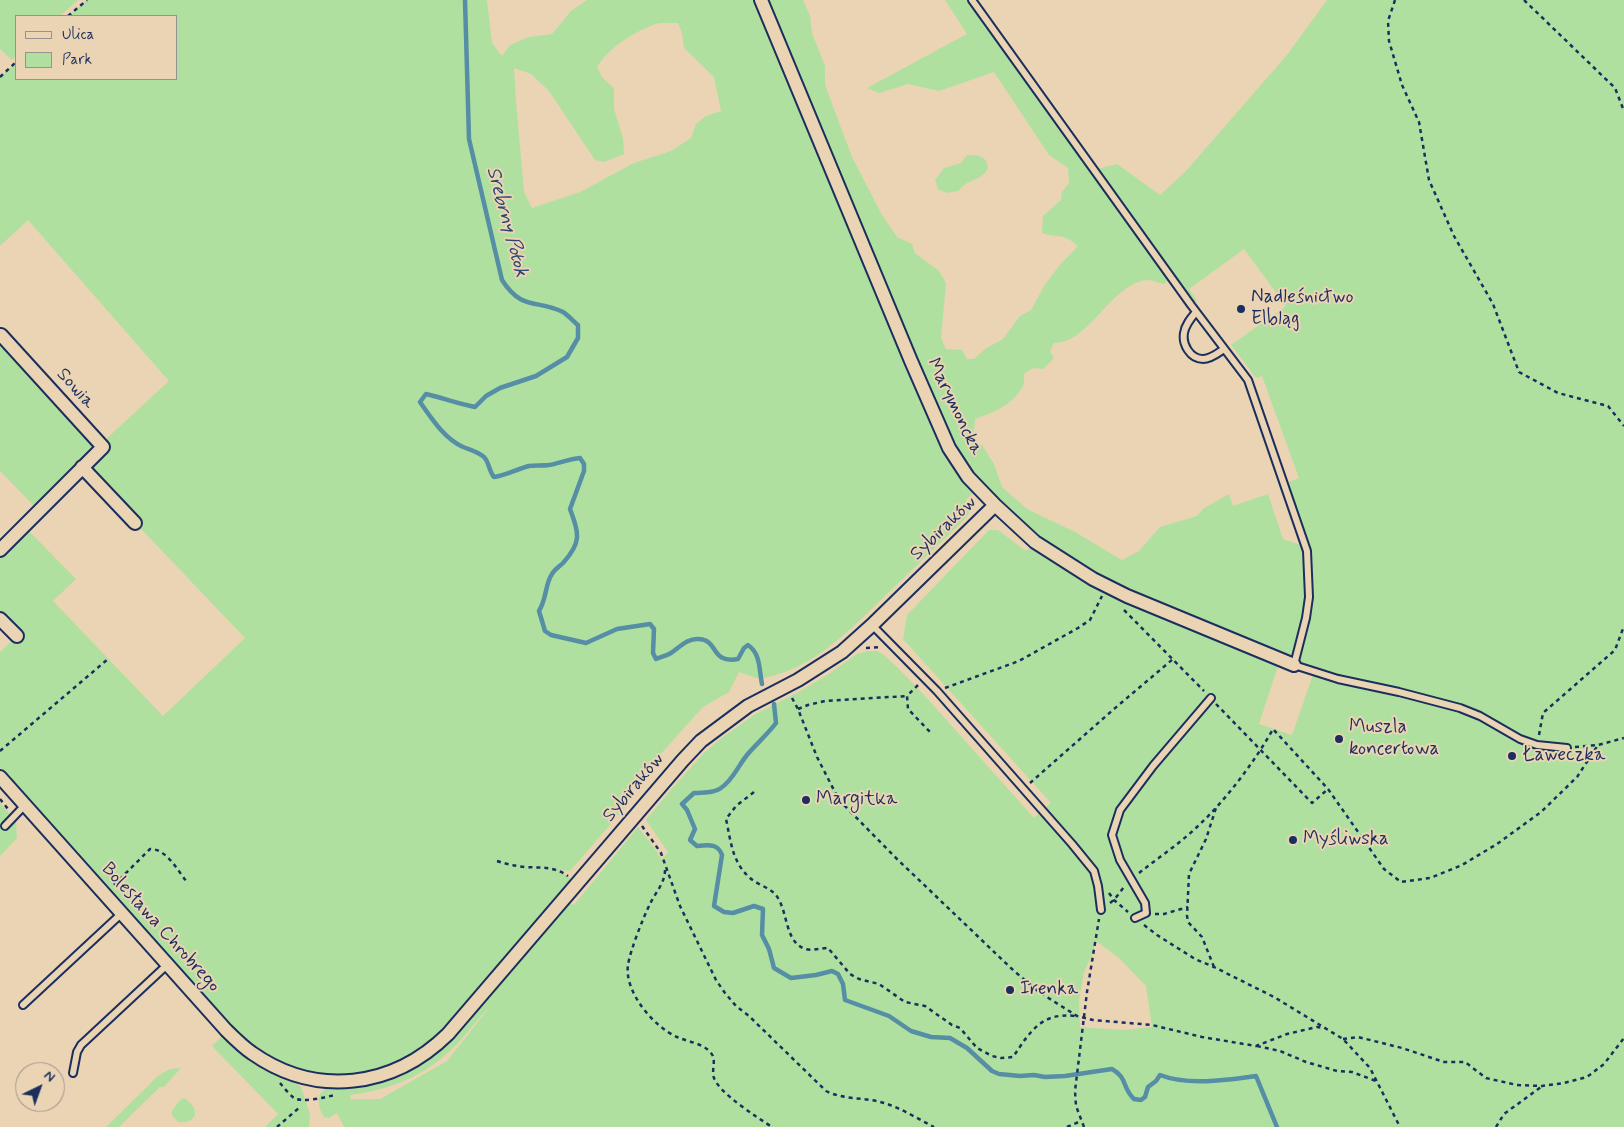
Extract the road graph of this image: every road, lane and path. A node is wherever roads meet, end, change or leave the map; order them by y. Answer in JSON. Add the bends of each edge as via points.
{"nodes":[{"id":1,"x":87,"y":0,"type":"edge"},
{"id":2,"x":761,"y":0,"type":"edge"},
{"id":3,"x":972,"y":0,"type":"edge"},
{"id":4,"x":1395,"y":0,"type":"edge"},
{"id":5,"x":1524,"y":0,"type":"edge"},
{"id":6,"x":69,"y":15,"type":"edge"},
{"id":7,"x":15,"y":63,"type":"edge"},
{"id":8,"x":0,"y":77,"type":"edge"},
{"id":9,"x":1624,"y":111,"type":"edge"},
{"id":10,"x":1196,"y":312,"type":"junction"},
{"id":11,"x":1,"y":335,"type":"edge"},
{"id":12,"x":1224,"y":349,"type":"junction"},
{"id":13,"x":1624,"y":426,"type":"edge"},
{"id":14,"x":82,"y":467,"type":"junction"},
{"id":15,"x":995,"y":505,"type":"junction"},
{"id":16,"x":135,"y":523,"type":"dead end"},
{"id":17,"x":0,"y":550,"type":"edge"},
{"id":18,"x":1107,"y":587,"type":"junction"},
{"id":19,"x":1120,"y":606,"type":"dead end"},
{"id":20,"x":0,"y":618,"type":"edge"},
{"id":21,"x":872,"y":625,"type":"junction"},
{"id":22,"x":1624,"y":626,"type":"edge"},
{"id":23,"x":17,"y":636,"type":"dead end"},
{"id":24,"x":887,"y":640,"type":"junction"},
{"id":25,"x":864,"y":648,"type":"dead end"},
{"id":26,"x":108,"y":659,"type":"dead end"},
{"id":27,"x":1173,"y":659,"type":"junction"},
{"id":28,"x":1294,"y":665,"type":"junction"},
{"id":29,"x":919,"y":686,"type":"dead end"},
{"id":30,"x":937,"y":690,"type":"junction"},
{"id":31,"x":790,"y":693,"type":"dead end"},
{"id":32,"x":908,"y":696,"type":"junction"},
{"id":33,"x":1211,"y":698,"type":"junction"},
{"id":34,"x":798,"y":709,"type":"junction"},
{"id":35,"x":930,"y":732,"type":"dead end"},
{"id":36,"x":1624,"y":738,"type":"edge"},
{"id":37,"x":1537,"y":745,"type":"junction"},
{"id":38,"x":1598,"y":745,"type":"junction"},
{"id":39,"x":1566,"y":748,"type":"joint"},
{"id":40,"x":0,"y":750,"type":"edge"},
{"id":41,"x":1261,"y":751,"type":"junction"},
{"id":42,"x":0,"y":777,"type":"edge"},
{"id":43,"x":1037,"y":777,"type":"dead end"},
{"id":44,"x":1328,"y":789,"type":"junction"},
{"id":45,"x":754,"y":792,"type":"dead end"},
{"id":46,"x":25,"y":805,"type":"junction"},
{"id":47,"x":1216,"y":806,"type":"junction"},
{"id":48,"x":639,"y":823,"type":"dead end"},
{"id":49,"x":5,"y":826,"type":"dead end"},
{"id":50,"x":497,"y":861,"type":"dead end"},
{"id":51,"x":666,"y":867,"type":"junction"},
{"id":52,"x":1131,"y":880,"type":"junction"},
{"id":53,"x":187,"y":882,"type":"dead end"},
{"id":54,"x":577,"y":884,"type":"junction"},
{"id":55,"x":104,"y":895,"type":"junction"},
{"id":56,"x":1188,"y":907,"type":"junction"},
{"id":57,"x":1101,"y":910,"type":"joint"},
{"id":58,"x":1146,"y":913,"type":"junction"},
{"id":59,"x":121,"y":914,"type":"junction"},
{"id":60,"x":1135,"y":918,"type":"junction"},
{"id":61,"x":167,"y":965,"type":"junction"},
{"id":62,"x":1214,"y":967,"type":"junction"},
{"id":63,"x":23,"y":1005,"type":"dead end"},
{"id":64,"x":1077,"y":1016,"type":"junction"},
{"id":65,"x":1084,"y":1018,"type":"junction"},
{"id":66,"x":1324,"y":1028,"type":"junction"},
{"id":67,"x":1624,"y":1038,"type":"edge"},
{"id":68,"x":1343,"y":1039,"type":"junction"},
{"id":69,"x":1256,"y":1046,"type":"junction"},
{"id":70,"x":73,"y":1073,"type":"dead end"},
{"id":71,"x":275,"y":1078,"type":"dead end"},
{"id":72,"x":310,"y":1079,"type":"joint"},
{"id":73,"x":1377,"y":1082,"type":"junction"},
{"id":74,"x":1542,"y":1086,"type":"junction"},
{"id":75,"x":342,"y":1093,"type":"dead end"},
{"id":76,"x":300,"y":1107,"type":"dead end"},
{"id":77,"x":1081,"y":1121,"type":"junction"},
{"id":78,"x":277,"y":1127,"type":"edge"},
{"id":79,"x":772,"y":1127,"type":"edge"},
{"id":80,"x":934,"y":1127,"type":"edge"},
{"id":81,"x":1066,"y":1127,"type":"edge"},
{"id":82,"x":1084,"y":1127,"type":"edge"},
{"id":83,"x":1400,"y":1127,"type":"edge"},
{"id":84,"x":1496,"y":1127,"type":"edge"}],
"edges":[{"from":1,"to":6,"type":"path"},
{"from":2,"to":15,"type":"street","name":"Marymoncka","via":[[942,433],[959,465]]},
{"from":3,"to":10,"type":"lane"},
{"from":4,"to":13,"type":"path","via":[[1388,21],[1389,42],[1402,85],[1419,122],[1430,180],[1454,236],[1493,304],[1519,372],[1558,393],[1608,406]]},
{"from":5,"to":9,"type":"path","via":[[1616,88]]},
{"from":7,"to":8,"type":"path"},
{"from":10,"to":12,"type":"lane"},
{"from":10,"to":12,"type":"lane","via":[[1184,333],[1187,350],[1204,360]]},
{"from":11,"to":14,"type":"street","name":"Sowia","via":[[103,447]]},
{"from":12,"to":28,"type":"lane","via":[[1248,380],[1307,552],[1309,597]]},
{"from":14,"to":16,"type":"street"},
{"from":14,"to":17,"type":"street","name":"Sowia"},
{"from":15,"to":18,"type":"street","name":"Marymoncka","via":[[1035,542]]},
{"from":15,"to":21,"type":"street","name":"Sybiraków"},
{"from":18,"to":28,"type":"street","name":"Marymoncka"},
{"from":18,"to":30,"type":"path","via":[[1090,620],[1078,628],[1019,661]]},
{"from":19,"to":27,"type":"path"},
{"from":20,"to":23,"type":"street"},
{"from":21,"to":24,"type":"lane"},
{"from":21,"to":54,"type":"street","name":"Sybiraków","via":[[831,660],[748,706],[702,741]]},
{"from":22,"to":37,"type":"path","via":[[1615,650],[1543,713]]},
{"from":24,"to":25,"type":"path","via":[[880,647]]},
{"from":24,"to":30,"type":"lane"},
{"from":26,"to":40,"type":"path"},
{"from":27,"to":33,"type":"path"},
{"from":27,"to":43,"type":"path"},
{"from":28,"to":37,"type":"lane","via":[[1338,679],[1460,708]]},
{"from":29,"to":32,"type":"path"},
{"from":30,"to":57,"type":"lane","via":[[1094,871]]},
{"from":31,"to":34,"type":"path"},
{"from":32,"to":34,"type":"path","via":[[825,701]]},
{"from":32,"to":35,"type":"path","via":[[908,709]]},
{"from":33,"to":41,"type":"path"},
{"from":33,"to":52,"type":"lane","via":[[1120,810],[1112,836]]},
{"from":34,"to":64,"type":"path","via":[[839,800],[1014,971],[1039,992]]},
{"from":36,"to":38,"type":"path"},
{"from":37,"to":39,"type":"lane"},
{"from":38,"to":39,"type":"path"},
{"from":38,"to":44,"type":"path","via":[[1577,777],[1541,812],[1462,865],[1430,878],[1401,882],[1384,869]]},
{"from":41,"to":44,"type":"path","via":[[1312,803]]},
{"from":41,"to":44,"type":"path","via":[[1273,729]]},
{"from":41,"to":47,"type":"path"},
{"from":42,"to":46,"type":"street","name":"Bolesława Chrobrego"},
{"from":45,"to":64,"type":"path","via":[[726,819],[736,863],[751,879],[774,893],[796,943],[806,949],[828,948],[850,974],[878,984],[905,1002],[925,1006],[960,1028],[977,1048],[992,1056],[1013,1057],[1039,1024],[1062,1014]]},
{"from":46,"to":49,"type":"lane"},
{"from":46,"to":55,"type":"street","name":"Bolesława Chrobrego"},
{"from":47,"to":52,"type":"path","via":[[1196,827]]},
{"from":47,"to":56,"type":"path","via":[[1206,839],[1189,874]]},
{"from":48,"to":51,"type":"path","via":[[661,853]]},
{"from":50,"to":54,"type":"path","via":[[557,869]]},
{"from":51,"to":79,"type":"path","via":[[628,965],[632,988],[654,1022],[710,1051],[719,1087]]},
{"from":51,"to":80,"type":"path","via":[[680,906],[716,980],[736,1006],[826,1090],[838,1096],[883,1102]]},
{"from":52,"to":58,"type":"lane","via":[[1145,903]]},
{"from":52,"to":60,"type":"path","via":[[1114,900]]},
{"from":53,"to":55,"type":"path","via":[[166,855],[160,850],[150,849]]},
{"from":54,"to":72,"type":"street","name":"Sybiraków","via":[[462,1019],[419,1058],[378,1076],[348,1081]]},
{"from":55,"to":59,"type":"street","name":"Bolesława Chrobrego"},
{"from":56,"to":58,"type":"path","via":[[1164,914]]},
{"from":56,"to":62,"type":"path","via":[[1188,922],[1202,937]]},
{"from":57,"to":65,"type":"path"},
{"from":58,"to":60,"type":"lane"},
{"from":59,"to":61,"type":"street","name":"Bolesława Chrobrego"},
{"from":59,"to":63,"type":"lane"},
{"from":60,"to":62,"type":"path","via":[[1195,959]]},
{"from":61,"to":70,"type":"lane","via":[[78,1048]]},
{"from":61,"to":72,"type":"street","name":"Bolesława Chrobrego","via":[[244,1047],[276,1067]]},
{"from":62,"to":66,"type":"path","via":[[1274,997]]},
{"from":64,"to":65,"type":"path"},
{"from":65,"to":69,"type":"path","via":[[1152,1024]]},
{"from":65,"to":77,"type":"path","via":[[1076,1081],[1076,1106]]},
{"from":66,"to":68,"type":"path"},
{"from":66,"to":69,"type":"path","via":[[1287,1034]]},
{"from":67,"to":74,"type":"path","via":[[1604,1064],[1587,1077]]},
{"from":68,"to":73,"type":"path","via":[[1370,1068]]},
{"from":68,"to":74,"type":"path","via":[[1358,1037],[1444,1062],[1465,1062],[1486,1078],[1517,1085]]},
{"from":69,"to":73,"type":"path"},
{"from":71,"to":75,"type":"path","via":[[296,1099],[322,1099]]},
{"from":73,"to":83,"type":"path"},
{"from":74,"to":84,"type":"path","via":[[1504,1114]]},
{"from":76,"to":78,"type":"path"},
{"from":77,"to":81,"type":"path"},
{"from":77,"to":82,"type":"path"}]}
